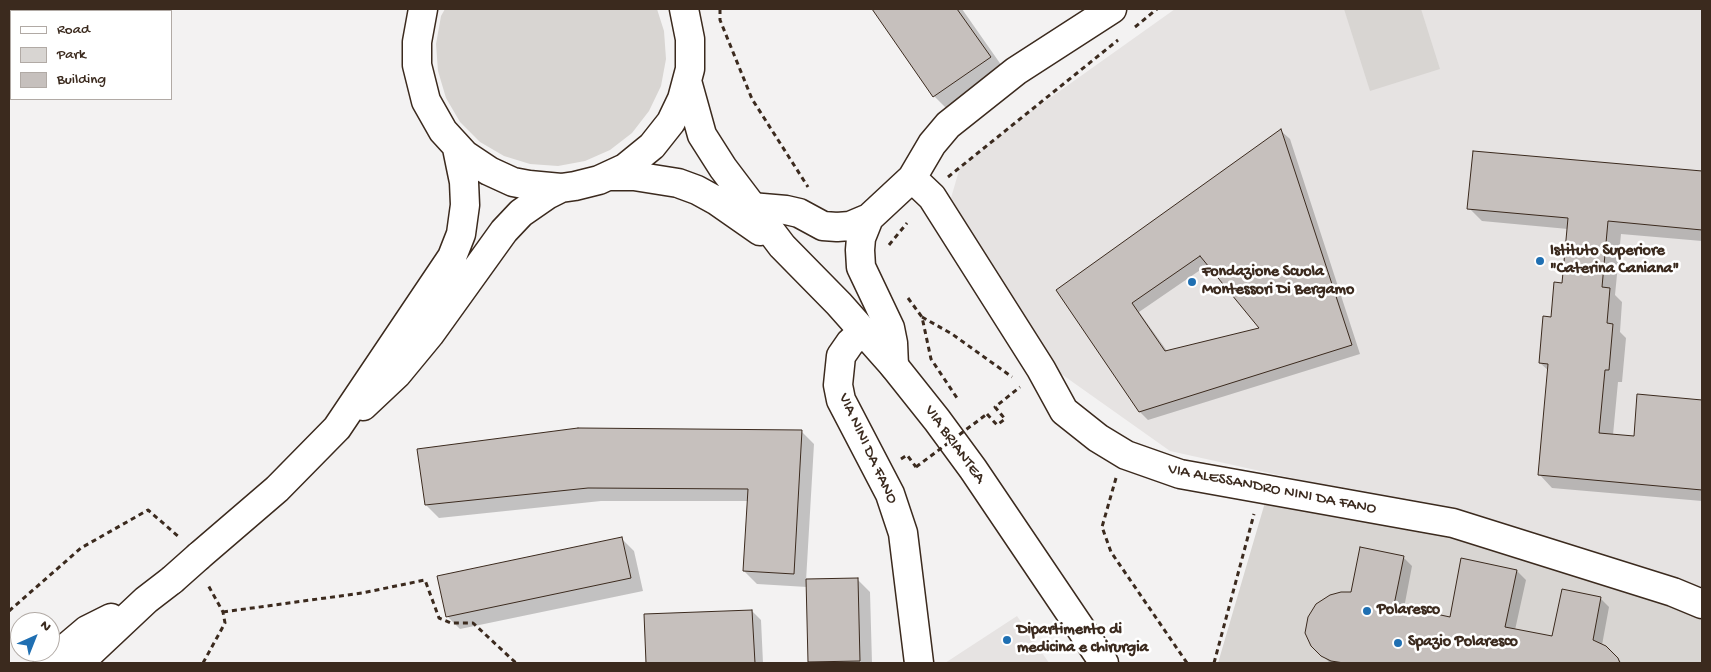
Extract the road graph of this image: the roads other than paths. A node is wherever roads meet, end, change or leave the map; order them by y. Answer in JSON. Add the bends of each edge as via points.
{"nodes":[{"id":1,"x":423,"y":9,"type":"edge"},
{"id":2,"x":1112,"y":9,"type":"edge"},
{"id":3,"x":685,"y":10,"type":"edge"},
{"id":4,"x":687,"y":81,"type":"junction"},
{"id":5,"x":457,"y":148,"type":"junction"},
{"id":6,"x":609,"y":176,"type":"junction"},
{"id":7,"x":912,"y":178,"type":"junction"},
{"id":8,"x":561,"y":188,"type":"junction"},
{"id":9,"x":751,"y":207,"type":"junction"},
{"id":10,"x":869,"y":218,"type":"junction"},
{"id":11,"x":782,"y":246,"type":"junction"},
{"id":12,"x":863,"y":331,"type":"junction"},
{"id":13,"x":894,"y":366,"type":"junction"},
{"id":14,"x":330,"y":435,"type":"junction"},
{"id":15,"x":146,"y":600,"type":"junction"},
{"id":16,"x":1702,"y":604,"type":"edge"},
{"id":17,"x":48,"y":663,"type":"edge"},
{"id":18,"x":79,"y":663,"type":"edge"},
{"id":19,"x":919,"y":663,"type":"edge"},
{"id":20,"x":1104,"y":663,"type":"edge"}],
"edges":[{"from":1,"to":5,"type":"main road","via":[[417,42],[422,90],[442,131]]},
{"from":2,"to":7,"type":"main road","via":[[1016,71],[948,125],[932,144]]},
{"from":3,"to":4,"type":"main road","via":[[691,48]]},
{"from":4,"to":6,"type":"main road","via":[[679,108],[662,135],[639,158]]},
{"from":4,"to":9,"type":"main road","via":[[702,136]]},
{"from":5,"to":8,"type":"main road","via":[[489,171],[513,182]]},
{"from":5,"to":14,"type":"main road","via":[[465,205],[461,234],[452,257]]},
{"from":6,"to":8,"type":"main road"},
{"from":6,"to":11,"type":"main road","via":[[652,178],[697,190]]},
{"from":7,"to":10,"type":"main road"},
{"from":7,"to":16,"type":"main road","name":"VIA ALESSANDRO NINI DA FANO","via":[[932,197],[1064,410],[1098,438],[1126,455],[1180,474],[1453,523]]},
{"from":8,"to":14,"type":"main road","via":[[521,213],[504,231],[398,374]]},
{"from":9,"to":10,"type":"main road","via":[[786,210],[823,226],[850,226]]},
{"from":9,"to":11,"type":"main road"},
{"from":10,"to":13,"type":"main road","via":[[861,238],[861,267],[890,328]]},
{"from":11,"to":12,"type":"main road","name":"VIA BRIANTEA"},
{"from":12,"to":13,"type":"main road","name":"VIA BRIANTEA"},
{"from":12,"to":19,"type":"main road","name":"VIA NINI DA FANO","via":[[840,356],[838,385],[841,400],[890,494],[903,533]]},
{"from":13,"to":20,"type":"main road","name":"VIA BRIANTEA","via":[[973,469]]},
{"from":14,"to":15,"type":"main road","bridge":true,"via":[[277,489]]},
{"from":15,"to":17,"type":"main road","via":[[87,630]]},
{"from":15,"to":18,"type":"main road"}]}
